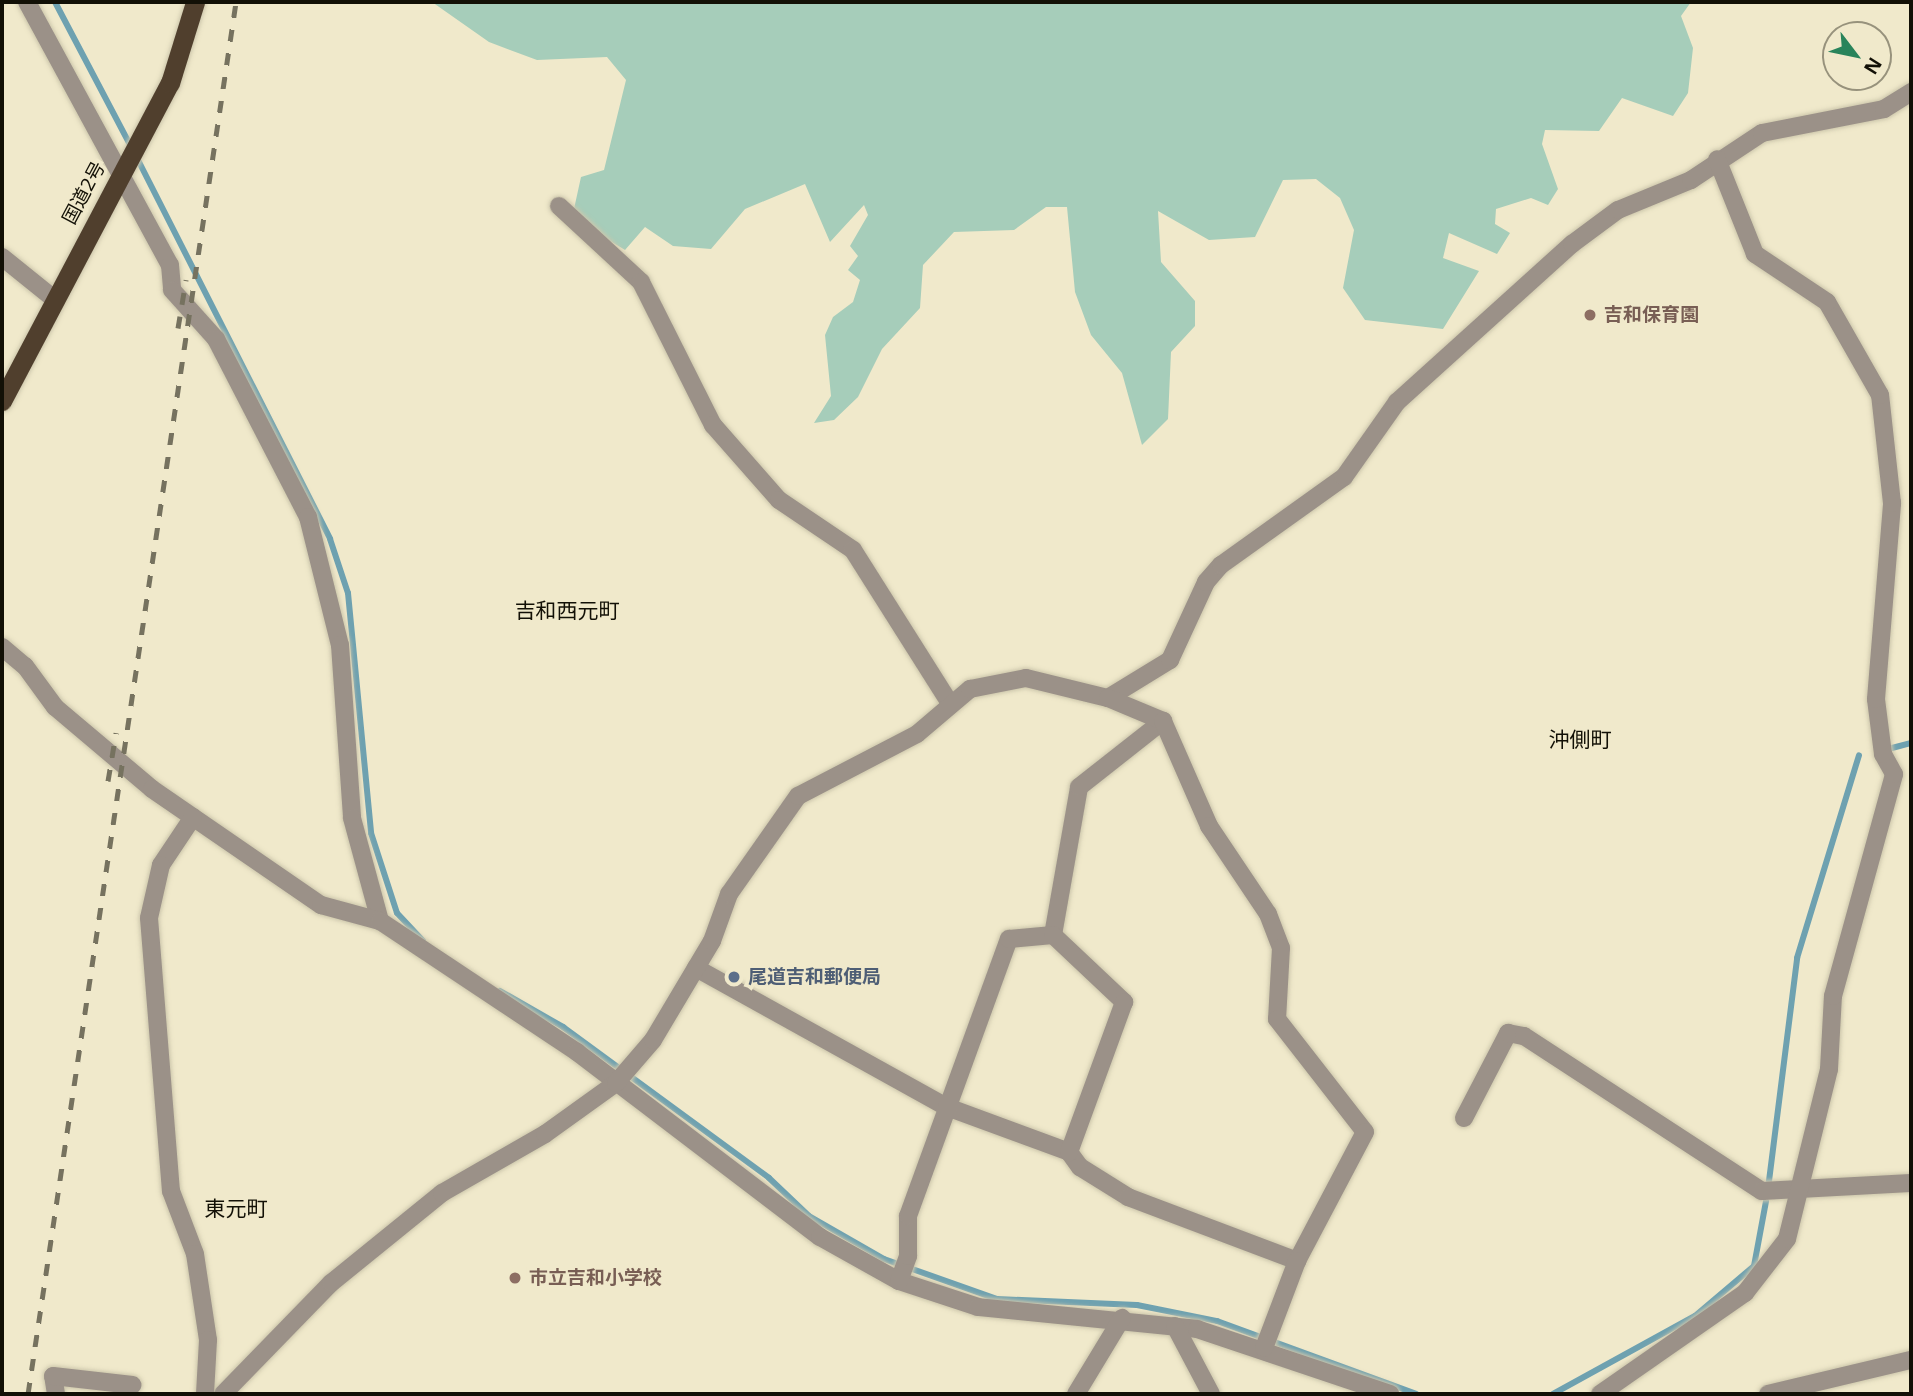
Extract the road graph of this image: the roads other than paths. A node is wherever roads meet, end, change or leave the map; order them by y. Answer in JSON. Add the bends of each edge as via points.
{"nodes":[{"id":1,"x":27,"y":2,"type":"edge"},
{"id":2,"x":195,"y":2,"type":"edge"},
{"id":3,"x":1911,"y":92,"type":"edge"},
{"id":4,"x":1717,"y":159,"type":"junction"},
{"id":5,"x":122,"y":169,"type":"junction"},
{"id":6,"x":559,"y":206,"type":"dead end"},
{"id":7,"x":2,"y":257,"type":"edge"},
{"id":8,"x":54,"y":299,"type":"junction"},
{"id":9,"x":2,"y":401,"type":"edge"},
{"id":10,"x":2,"y":647,"type":"edge"},
{"id":11,"x":1108,"y":698,"type":"junction"},
{"id":12,"x":948,"y":702,"type":"junction"},
{"id":13,"x":1163,"y":721,"type":"junction"},
{"id":14,"x":1903,"y":775,"type":"edge"},
{"id":15,"x":192,"y":817,"type":"junction"},
{"id":16,"x":380,"y":920,"type":"junction"},
{"id":17,"x":1053,"y":935,"type":"junction"},
{"id":18,"x":696,"y":968,"type":"junction"},
{"id":19,"x":616,"y":1083,"type":"junction"},
{"id":20,"x":947,"y":1107,"type":"junction"},
{"id":21,"x":1464,"y":1118,"type":"dead end"},
{"id":22,"x":1069,"y":1152,"type":"junction"},
{"id":23,"x":1911,"y":1183,"type":"edge"},
{"id":24,"x":1800,"y":1188,"type":"junction"},
{"id":25,"x":1297,"y":1261,"type":"junction"},
{"id":26,"x":899,"y":1281,"type":"junction"},
{"id":27,"x":1122,"y":1318,"type":"junction"},
{"id":28,"x":1175,"y":1326,"type":"junction"},
{"id":29,"x":1264,"y":1348,"type":"junction"},
{"id":30,"x":1911,"y":1360,"type":"edge"},
{"id":31,"x":132,"y":1385,"type":"dead end"},
{"id":32,"x":1796,"y":1391,"type":"edge"},
{"id":33,"x":56,"y":1394,"type":"edge"},
{"id":34,"x":205,"y":1394,"type":"edge"},
{"id":35,"x":223,"y":1394,"type":"edge"},
{"id":36,"x":1076,"y":1394,"type":"edge"},
{"id":37,"x":1211,"y":1394,"type":"edge"},
{"id":38,"x":1390,"y":1394,"type":"edge"},
{"id":39,"x":1600,"y":1394,"type":"edge"},
{"id":40,"x":1768,"y":1394,"type":"edge"}],
"edges":[{"from":1,"to":5,"type":"street"},
{"from":2,"to":5,"type":"highway","name":"国道2号","via":[[177,66]]},
{"from":3,"to":4,"type":"street","via":[[1884,109],[1762,132]]},
{"from":4,"to":11,"type":"street","via":[[1691,180],[1635,201],[1572,244],[1397,402],[1344,477],[1221,565],[1206,582],[1170,660]]},
{"from":4,"to":14,"type":"street","via":[[1755,254],[1827,302],[1880,395],[1892,503],[1876,699],[1883,754]]},
{"from":5,"to":8,"type":"highway","name":"国道2号"},
{"from":5,"to":16,"type":"street","via":[[170,265],[172,290],[216,339],[308,517],[340,645],[352,818]]},
{"from":6,"to":12,"type":"street","via":[[641,282],[712,425],[779,500],[853,550]]},
{"from":7,"to":8,"type":"street"},
{"from":8,"to":9,"type":"highway","name":"国道2号"},
{"from":10,"to":15,"type":"street","via":[[83,733]]},
{"from":11,"to":12,"type":"street","via":[[1026,678],[970,689]]},
{"from":11,"to":13,"type":"street"},
{"from":12,"to":18,"type":"street","via":[[918,734],[797,796],[781,812],[729,894]]},
{"from":13,"to":17,"type":"street","via":[[1079,787]]},
{"from":13,"to":25,"type":"street","via":[[1209,826],[1277,937],[1277,1020],[1366,1132]]},
{"from":14,"to":24,"type":"street","via":[[1833,996],[1829,1069]]},
{"from":15,"to":16,"type":"street","via":[[321,905]]},
{"from":15,"to":34,"type":"street","via":[[161,865],[149,918],[171,1191],[195,1254],[208,1340]]},
{"from":16,"to":19,"type":"street"},
{"from":17,"to":20,"type":"street","via":[[1009,939]]},
{"from":17,"to":22,"type":"street","via":[[1124,1002]]},
{"from":18,"to":19,"type":"street","via":[[653,1040]]},
{"from":18,"to":20,"type":"street"},
{"from":19,"to":26,"type":"street","via":[[820,1237]]},
{"from":19,"to":35,"type":"street","via":[[545,1134],[442,1193],[331,1283]]},
{"from":20,"to":22,"type":"street"},
{"from":20,"to":26,"type":"street","via":[[908,1216],[908,1256]]},
{"from":21,"to":24,"type":"street","via":[[1494,1052],[1508,1033],[1524,1036],[1762,1191]]},
{"from":22,"to":25,"type":"street","via":[[1080,1167],[1128,1197]]},
{"from":23,"to":24,"type":"street"},
{"from":24,"to":39,"type":"street","via":[[1779,1256],[1745,1293]]},
{"from":25,"to":29,"type":"street"},
{"from":26,"to":27,"type":"street","via":[[978,1307]]},
{"from":27,"to":28,"type":"street"},
{"from":27,"to":36,"type":"street"},
{"from":28,"to":29,"type":"street"},
{"from":28,"to":37,"type":"street"},
{"from":29,"to":38,"type":"street"},
{"from":30,"to":32,"type":"street"},
{"from":31,"to":33,"type":"street","via":[[53,1376]]},
{"from":32,"to":40,"type":"street"}]}
